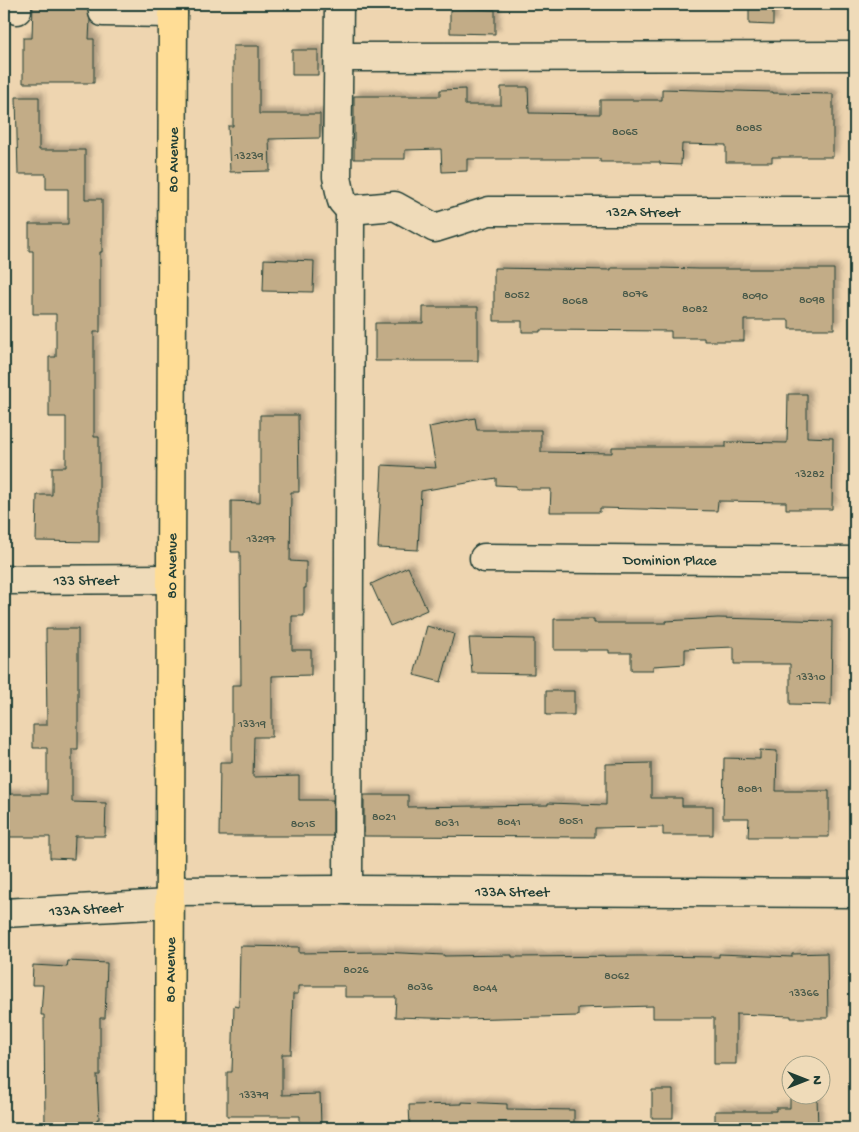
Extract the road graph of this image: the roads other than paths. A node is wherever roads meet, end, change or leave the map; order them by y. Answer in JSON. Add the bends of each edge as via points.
{"nodes":[{"id":1,"x":102,"y":4,"type":"edge"},
{"id":2,"x":339,"y":4,"type":"edge"},
{"id":3,"x":173,"y":8,"type":"edge"},
{"id":4,"x":855,"y":56,"type":"edge"},
{"id":5,"x":339,"y":57,"type":"junction"},
{"id":6,"x":350,"y":210,"type":"junction"},
{"id":7,"x":855,"y":211,"type":"edge"},
{"id":8,"x":484,"y":558,"type":"dead end"},
{"id":9,"x":855,"y":561,"type":"edge"},
{"id":10,"x":170,"y":579,"type":"junction"},
{"id":11,"x":4,"y":580,"type":"edge"},
{"id":12,"x":348,"y":890,"type":"junction"},
{"id":13,"x":855,"y":894,"type":"edge"},
{"id":14,"x":170,"y":898,"type":"junction"},
{"id":15,"x":4,"y":914,"type":"edge"},
{"id":16,"x":169,"y":1128,"type":"edge"}],
"edges":[{"from":1,"to":3,"type":"street","via":[[103,12]]},
{"from":2,"to":5,"type":"street"},
{"from":3,"to":10,"type":"main road","name":"80 Avenue"},
{"from":4,"to":5,"type":"street"},
{"from":5,"to":6,"type":"street","via":[[337,177],[342,201]]},
{"from":6,"to":7,"type":"street","name":"132A Street","via":[[395,206],[435,228],[489,211]]},
{"from":6,"to":12,"type":"street"},
{"from":8,"to":9,"type":"street","name":"Dominion Place"},
{"from":10,"to":11,"type":"street","name":"133 Street"},
{"from":10,"to":14,"type":"main road","name":"80 Avenue"},
{"from":12,"to":13,"type":"street","name":"133A Street"},
{"from":12,"to":14,"type":"street","name":"133A Street"},
{"from":14,"to":15,"type":"street","name":"133A Street"},
{"from":14,"to":16,"type":"main road","name":"80 Avenue"}]}
